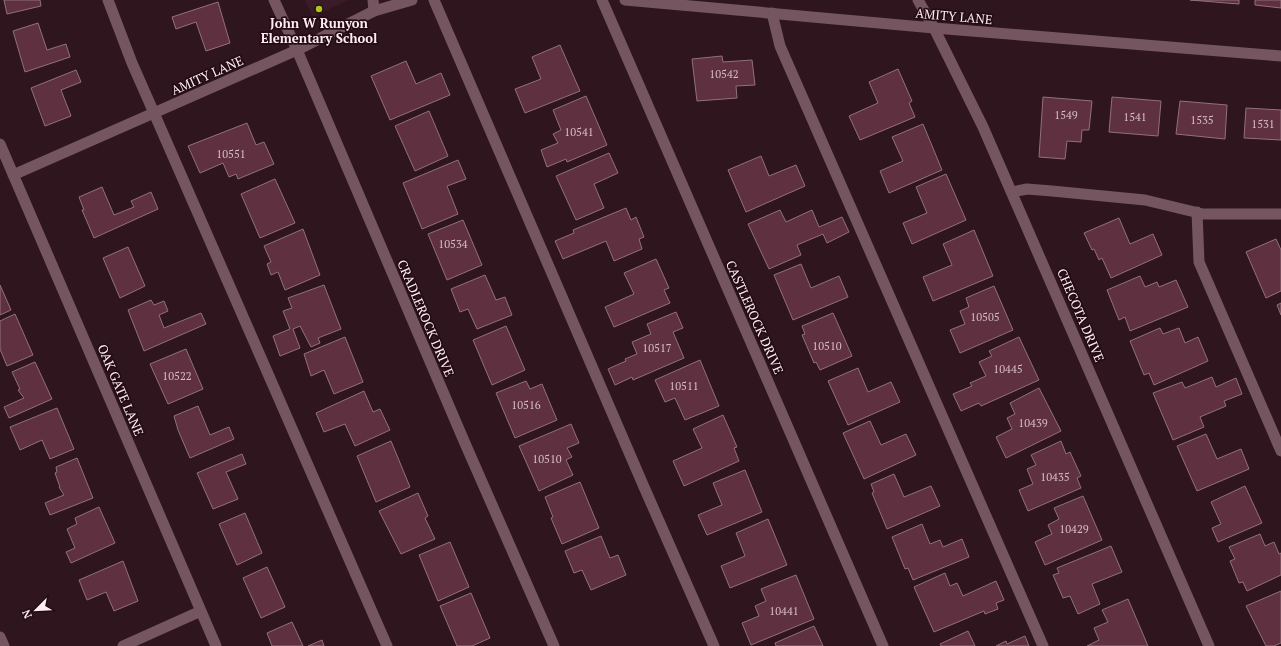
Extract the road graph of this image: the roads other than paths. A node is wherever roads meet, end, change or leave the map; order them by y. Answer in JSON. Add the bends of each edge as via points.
{"nodes":[{"id":1,"x":108,"y":0,"type":"edge"},
{"id":2,"x":274,"y":0,"type":"edge"},
{"id":3,"x":412,"y":0,"type":"edge"},
{"id":4,"x":434,"y":0,"type":"edge"},
{"id":5,"x":602,"y":0,"type":"edge"},
{"id":6,"x":626,"y":0,"type":"edge"},
{"id":7,"x":918,"y":0,"type":"edge"},
{"id":8,"x":373,"y":5,"type":"edge"},
{"id":9,"x":772,"y":13,"type":"junction"},
{"id":10,"x":934,"y":28,"type":"junction"},
{"id":11,"x":297,"y":50,"type":"junction"},
{"id":12,"x":1281,"y":56,"type":"edge"},
{"id":13,"x":154,"y":113,"type":"junction"},
{"id":14,"x":0,"y":144,"type":"edge"},
{"id":15,"x":13,"y":175,"type":"junction"},
{"id":16,"x":1012,"y":192,"type":"junction"},
{"id":17,"x":1197,"y":212,"type":"junction"},
{"id":18,"x":1281,"y":214,"type":"edge"},
{"id":19,"x":1281,"y":451,"type":"edge"},
{"id":20,"x":201,"y":611,"type":"junction"},
{"id":21,"x":0,"y":637,"type":"edge"},
{"id":22,"x":4,"y":646,"type":"edge"},
{"id":23,"x":123,"y":646,"type":"edge"},
{"id":24,"x":216,"y":646,"type":"edge"},
{"id":25,"x":387,"y":646,"type":"edge"},
{"id":26,"x":554,"y":646,"type":"edge"},
{"id":27,"x":714,"y":646,"type":"edge"},
{"id":28,"x":883,"y":646,"type":"edge"},
{"id":29,"x":1043,"y":646,"type":"edge"},
{"id":30,"x":1209,"y":646,"type":"edge"}],
"edges":[{"from":1,"to":13,"type":"street"},
{"from":2,"to":11,"type":"street","name":"CRADLEROCK DRIVE"},
{"from":3,"to":8,"type":"street","name":"AMITY LANE"},
{"from":4,"to":27,"type":"street"},
{"from":5,"to":28,"type":"street","name":"CASTLEROCK DRIVE"},
{"from":6,"to":9,"type":"street","name":"AMITY LANE"},
{"from":7,"to":10,"type":"street","name":"CHECOTA DRIVE"},
{"from":8,"to":11,"type":"street","name":"AMITY LANE"},
{"from":9,"to":10,"type":"street","name":"AMITY LANE"},
{"from":9,"to":29,"type":"street","via":[[780,46]]},
{"from":10,"to":12,"type":"street","name":"AMITY LANE"},
{"from":10,"to":16,"type":"street","name":"CHECOTA DRIVE","via":[[984,126]]},
{"from":11,"to":13,"type":"street","name":"AMITY LANE"},
{"from":11,"to":26,"type":"street","name":"CRADLEROCK DRIVE"},
{"from":13,"to":15,"type":"street","name":"AMITY LANE"},
{"from":13,"to":25,"type":"street"},
{"from":14,"to":15,"type":"street","name":"OAK GATE LANE"},
{"from":15,"to":20,"type":"street","name":"OAK GATE LANE"},
{"from":16,"to":17,"type":"street","via":[[1027,189],[1052,190],[1145,200]]},
{"from":16,"to":30,"type":"street","name":"CHECOTA DRIVE"},
{"from":17,"to":18,"type":"street"},
{"from":17,"to":19,"type":"street","via":[[1199,262]]},
{"from":20,"to":23,"type":"street"},
{"from":20,"to":24,"type":"street","name":"OAK GATE LANE"},
{"from":21,"to":22,"type":"street"}]}
